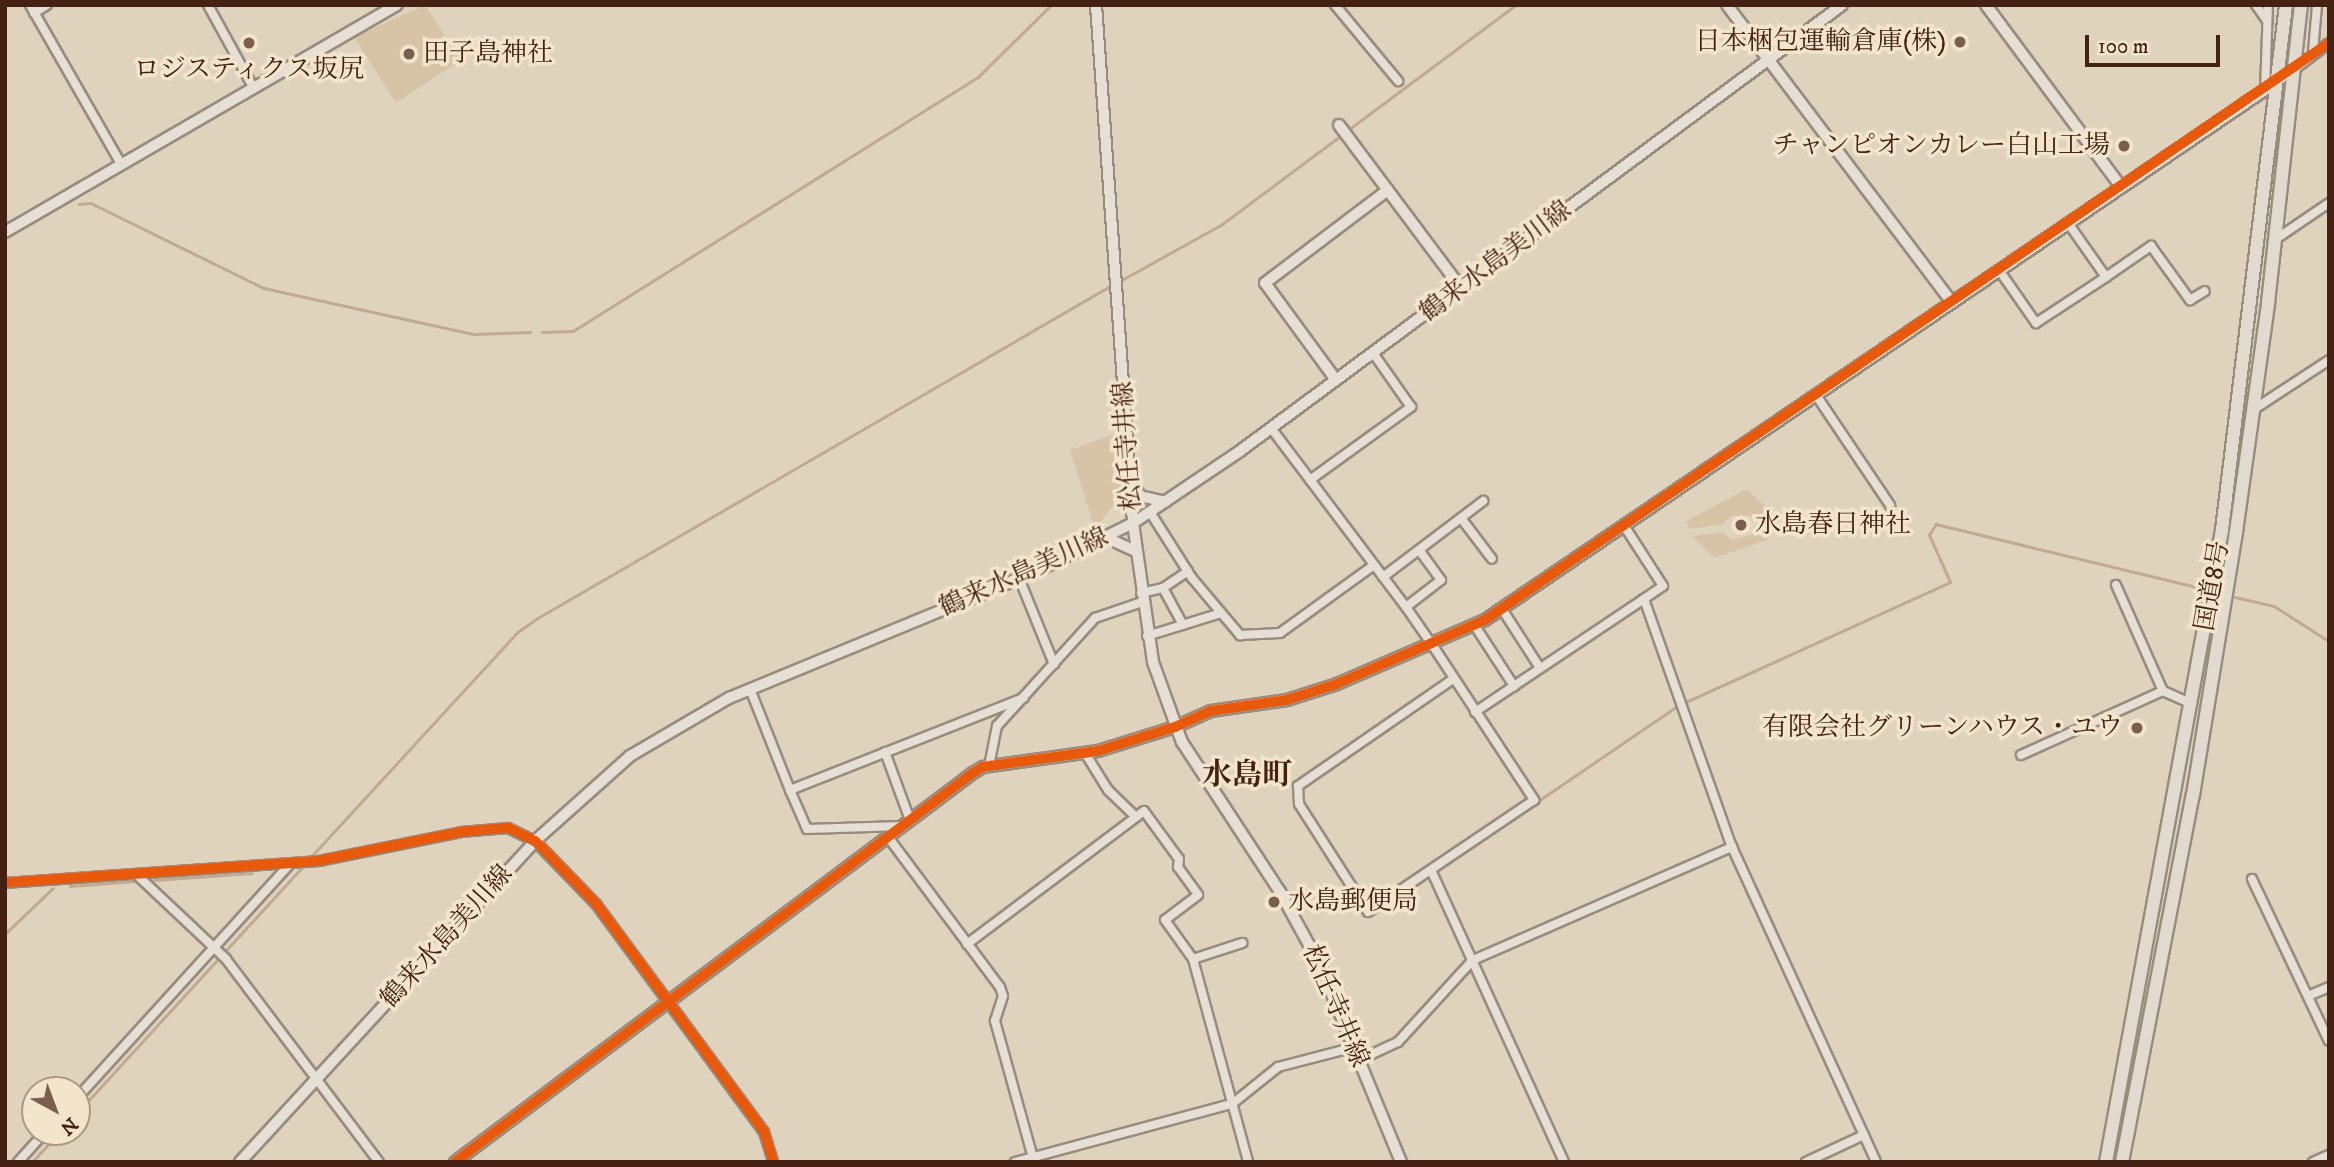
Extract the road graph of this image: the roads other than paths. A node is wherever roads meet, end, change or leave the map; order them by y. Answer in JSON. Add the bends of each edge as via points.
{"nodes":[{"id":1,"x":47,"y":5,"type":"edge"},
{"id":2,"x":208,"y":5,"type":"edge"},
{"id":3,"x":397,"y":5,"type":"edge"},
{"id":4,"x":1096,"y":5,"type":"edge"},
{"id":5,"x":1335,"y":5,"type":"edge"},
{"id":6,"x":1727,"y":5,"type":"edge"},
{"id":7,"x":1842,"y":5,"type":"edge"},
{"id":8,"x":1986,"y":5,"type":"edge"},
{"id":9,"x":2256,"y":5,"type":"edge"},
{"id":10,"x":2268,"y":5,"type":"edge"},
{"id":11,"x":2287,"y":5,"type":"edge"},
{"id":12,"x":2301,"y":5,"type":"edge"},
{"id":13,"x":2317,"y":5,"type":"edge"},
{"id":14,"x":32,"y":9,"type":"edge"},
{"id":15,"x":377,"y":9,"type":"edge"},
{"id":16,"x":2267,"y":21,"type":"junction"},
{"id":17,"x":2329,"y":43,"type":"edge"},
{"id":18,"x":2313,"y":52,"type":"junction"},
{"id":19,"x":1768,"y":60,"type":"junction"},
{"id":20,"x":2296,"y":70,"type":"junction"},
{"id":21,"x":1398,"y":81,"type":"dead end"},
{"id":22,"x":2278,"y":82,"type":"junction"},
{"id":23,"x":253,"y":87,"type":"junction"},
{"id":24,"x":2265,"y":90,"type":"junction"},
{"id":25,"x":1343,"y":130,"type":"dead end"},
{"id":26,"x":121,"y":164,"type":"junction"},
{"id":27,"x":2120,"y":187,"type":"junction"},
{"id":28,"x":1388,"y":190,"type":"junction"},
{"id":29,"x":2329,"y":203,"type":"edge"},
{"id":30,"x":2068,"y":223,"type":"junction"},
{"id":31,"x":5,"y":232,"type":"edge"},
{"id":32,"x":2276,"y":239,"type":"junction"},
{"id":33,"x":1998,"y":270,"type":"junction"},
{"id":34,"x":2106,"y":277,"type":"junction"},
{"id":35,"x":1461,"y":288,"type":"junction"},
{"id":36,"x":2205,"y":290,"type":"dead end"},
{"id":37,"x":1952,"y":302,"type":"junction"},
{"id":38,"x":1373,"y":353,"type":"junction"},
{"id":39,"x":2329,"y":360,"type":"edge"},
{"id":40,"x":1336,"y":380,"type":"junction"},
{"id":41,"x":1816,"y":396,"type":"junction"},
{"id":42,"x":2253,"y":410,"type":"junction"},
{"id":43,"x":1271,"y":428,"type":"junction"},
{"id":44,"x":1130,"y":480,"type":"junction"},
{"id":45,"x":1310,"y":480,"type":"junction"},
{"id":46,"x":1483,"y":501,"type":"dead end"},
{"id":47,"x":1165,"y":502,"type":"junction"},
{"id":48,"x":1890,"y":505,"type":"dead end"},
{"id":49,"x":1150,"y":512,"type":"junction"},
{"id":50,"x":1461,"y":518,"type":"junction"},
{"id":51,"x":1133,"y":523,"type":"junction"},
{"id":52,"x":1625,"y":527,"type":"junction"},
{"id":53,"x":1105,"y":537,"type":"junction"},
{"id":54,"x":1419,"y":550,"type":"junction"},
{"id":55,"x":1137,"y":552,"type":"junction"},
{"id":56,"x":1492,"y":559,"type":"dead end"},
{"id":57,"x":1374,"y":565,"type":"junction"},
{"id":58,"x":1188,"y":571,"type":"junction"},
{"id":59,"x":1383,"y":577,"type":"junction"},
{"id":60,"x":1019,"y":578,"type":"junction"},
{"id":61,"x":2116,"y":585,"type":"dead end"},
{"id":62,"x":1163,"y":587,"type":"junction"},
{"id":63,"x":1142,"y":598,"type":"junction"},
{"id":64,"x":1644,"y":599,"type":"junction"},
{"id":65,"x":1406,"y":607,"type":"junction"},
{"id":66,"x":1502,"y":609,"type":"junction"},
{"id":67,"x":1221,"y":613,"type":"junction"},
{"id":68,"x":1183,"y":625,"type":"junction"},
{"id":69,"x":1475,"y":626,"type":"junction"},
{"id":70,"x":1147,"y":636,"type":"junction"},
{"id":71,"x":1432,"y":645,"type":"junction"},
{"id":72,"x":1054,"y":664,"type":"junction"},
{"id":73,"x":1540,"y":668,"type":"junction"},
{"id":74,"x":1454,"y":679,"type":"junction"},
{"id":75,"x":1514,"y":685,"type":"junction"},
{"id":76,"x":750,"y":689,"type":"junction"},
{"id":77,"x":2163,"y":691,"type":"junction"},
{"id":78,"x":1024,"y":698,"type":"junction"},
{"id":79,"x":2192,"y":704,"type":"junction"},
{"id":80,"x":1475,"y":712,"type":"junction"},
{"id":81,"x":1175,"y":727,"type":"junction"},
{"id":82,"x":885,"y":752,"type":"junction"},
{"id":83,"x":1085,"y":753,"type":"junction"},
{"id":84,"x":2021,"y":755,"type":"dead end"},
{"id":85,"x":989,"y":766,"type":"junction"},
{"id":86,"x":790,"y":790,"type":"junction"},
{"id":87,"x":1136,"y":817,"type":"junction"},
{"id":88,"x":907,"y":823,"type":"junction"},
{"id":89,"x":888,"y":837,"type":"junction"},
{"id":90,"x":535,"y":841,"type":"junction"},
{"id":91,"x":1732,"y":847,"type":"junction"},
{"id":92,"x":294,"y":864,"type":"junction"},
{"id":93,"x":1431,"y":870,"type":"junction"},
{"id":94,"x":138,"y":876,"type":"junction"},
{"id":95,"x":2252,"y":879,"type":"dead end"},
{"id":96,"x":5,"y":884,"type":"edge"},
{"id":97,"x":1242,"y":943,"type":"dead end"},
{"id":98,"x":967,"y":944,"type":"junction"},
{"id":99,"x":220,"y":953,"type":"junction"},
{"id":100,"x":1193,"y":959,"type":"junction"},
{"id":101,"x":1473,"y":960,"type":"junction"},
{"id":102,"x":2329,"y":986,"type":"edge"},
{"id":103,"x":2308,"y":996,"type":"junction"},
{"id":104,"x":667,"y":1001,"type":"junction"},
{"id":105,"x":2329,"y":1041,"type":"edge"},
{"id":106,"x":1355,"y":1047,"type":"junction"},
{"id":107,"x":1359,"y":1060,"type":"junction"},
{"id":108,"x":318,"y":1078,"type":"junction"},
{"id":109,"x":91,"y":1084,"type":"edge"},
{"id":110,"x":1232,"y":1104,"type":"junction"},
{"id":111,"x":1864,"y":1135,"type":"junction"},
{"id":112,"x":33,"y":1146,"type":"edge"},
{"id":113,"x":2329,"y":1155,"type":"edge"},
{"id":114,"x":1033,"y":1160,"type":"edge"},
{"id":115,"x":18,"y":1162,"type":"edge"},
{"id":116,"x":240,"y":1162,"type":"edge"},
{"id":117,"x":379,"y":1162,"type":"edge"},
{"id":118,"x":455,"y":1162,"type":"edge"},
{"id":119,"x":773,"y":1162,"type":"edge"},
{"id":120,"x":1016,"y":1162,"type":"edge"},
{"id":121,"x":1248,"y":1162,"type":"edge"},
{"id":122,"x":1401,"y":1162,"type":"edge"},
{"id":123,"x":1564,"y":1162,"type":"edge"},
{"id":124,"x":1806,"y":1162,"type":"edge"},
{"id":125,"x":1876,"y":1162,"type":"edge"},
{"id":126,"x":2106,"y":1162,"type":"edge"},
{"id":127,"x":2122,"y":1162,"type":"edge"},
{"id":128,"x":2314,"y":1162,"type":"edge"}],
"edges":[{"from":1,"to":14,"type":"street"},
{"from":2,"to":23,"type":"street"},
{"from":3,"to":15,"type":"street"},
{"from":4,"to":44,"type":"main road","name":"松任寺井線"},
{"from":5,"to":21,"type":"street"},
{"from":6,"to":19,"type":"street"},
{"from":7,"to":19,"type":"main road","name":"鶴来水島美川線"},
{"from":8,"to":27,"type":"street"},
{"from":9,"to":16,"type":"street"},
{"from":10,"to":16,"type":"street"},
{"from":11,"to":22,"type":"highway","name":"国道8号"},
{"from":12,"to":20,"type":"highway","name":"国道8号"},
{"from":13,"to":18,"type":"street"},
{"from":14,"to":26,"type":"street"},
{"from":15,"to":23,"type":"street"},
{"from":16,"to":24,"type":"street"},
{"from":17,"to":18,"type":"street"},
{"from":18,"to":20,"type":"street"},
{"from":19,"to":35,"type":"main road","name":"鶴来水島美川線"},
{"from":19,"to":37,"type":"street"},
{"from":20,"to":22,"type":"street"},
{"from":20,"to":32,"type":"highway","name":"国道8号"},
{"from":22,"to":24,"type":"street"},
{"from":22,"to":79,"type":"highway","name":"国道8号","via":[[2222,530]]},
{"from":23,"to":26,"type":"street"},
{"from":24,"to":27,"type":"street"},
{"from":25,"to":28,"type":"street"},
{"from":26,"to":31,"type":"street"},
{"from":27,"to":30,"type":"street"},
{"from":28,"to":35,"type":"street"},
{"from":28,"to":40,"type":"street","via":[[1265,283]]},
{"from":29,"to":32,"type":"street"},
{"from":30,"to":33,"type":"street"},
{"from":30,"to":34,"type":"street"},
{"from":32,"to":42,"type":"highway","name":"国道8号"},
{"from":33,"to":34,"type":"street","via":[[2036,323]]},
{"from":33,"to":37,"type":"street"},
{"from":34,"to":36,"type":"street","via":[[2151,246],[2190,300]]},
{"from":35,"to":38,"type":"main road","name":"鶴来水島美川線"},
{"from":37,"to":41,"type":"street"},
{"from":38,"to":40,"type":"main road","name":"鶴来水島美川線"},
{"from":38,"to":45,"type":"street","via":[[1411,407]]},
{"from":39,"to":42,"type":"street"},
{"from":40,"to":43,"type":"main road","name":"鶴来水島美川線"},
{"from":41,"to":48,"type":"street"},
{"from":41,"to":52,"type":"street"},
{"from":42,"to":127,"type":"highway","name":"国道8号","via":[[2193,795]]},
{"from":43,"to":45,"type":"street"},
{"from":43,"to":47,"type":"main road","name":"鶴来水島美川線"},
{"from":44,"to":47,"type":"main road","via":[[1140,496]]},
{"from":44,"to":51,"type":"main road","name":"松任寺井線"},
{"from":45,"to":57,"type":"street"},
{"from":46,"to":50,"type":"street"},
{"from":47,"to":49,"type":"main road","name":"鶴来水島美川線"},
{"from":49,"to":51,"type":"main road","name":"鶴来水島美川線"},
{"from":49,"to":58,"type":"street"},
{"from":50,"to":54,"type":"street"},
{"from":50,"to":56,"type":"street"},
{"from":51,"to":53,"type":"main road","name":"鶴来水島美川線"},
{"from":51,"to":55,"type":"main road","name":"松任寺井線"},
{"from":52,"to":64,"type":"street","via":[[1662,586]]},
{"from":52,"to":66,"type":"street"},
{"from":53,"to":55,"type":"main road"},
{"from":53,"to":60,"type":"main road","name":"鶴来水島美川線"},
{"from":54,"to":59,"type":"street"},
{"from":54,"to":65,"type":"street","via":[[1441,580]]},
{"from":55,"to":63,"type":"main road","name":"松任寺井線"},
{"from":57,"to":59,"type":"street"},
{"from":57,"to":67,"type":"street","via":[[1280,633],[1240,635]]},
{"from":58,"to":62,"type":"street"},
{"from":58,"to":67,"type":"street"},
{"from":59,"to":65,"type":"street"},
{"from":60,"to":72,"type":"street"},
{"from":60,"to":76,"type":"main road","name":"鶴来水島美川線"},
{"from":61,"to":77,"type":"street"},
{"from":62,"to":63,"type":"street"},
{"from":62,"to":68,"type":"street"},
{"from":63,"to":70,"type":"main road","name":"松任寺井線"},
{"from":63,"to":72,"type":"street","via":[[1095,618]]},
{"from":64,"to":73,"type":"street"},
{"from":64,"to":91,"type":"street"},
{"from":65,"to":71,"type":"street"},
{"from":66,"to":69,"type":"street"},
{"from":66,"to":73,"type":"street"},
{"from":67,"to":68,"type":"street"},
{"from":68,"to":70,"type":"street"},
{"from":69,"to":71,"type":"street"},
{"from":69,"to":75,"type":"street"},
{"from":70,"to":81,"type":"main road","name":"松任寺井線"},
{"from":71,"to":74,"type":"street"},
{"from":71,"to":81,"type":"street","via":[[1337,684],[1275,702],[1211,711]]},
{"from":72,"to":78,"type":"street"},
{"from":73,"to":75,"type":"street"},
{"from":74,"to":80,"type":"street"},
{"from":74,"to":93,"type":"street","via":[[1298,786],[1299,804],[1368,912]]},
{"from":75,"to":80,"type":"street"},
{"from":76,"to":86,"type":"street"},
{"from":76,"to":90,"type":"main road","name":"鶴来水島美川線","via":[[676,726],[630,756]]},
{"from":77,"to":79,"type":"street"},
{"from":77,"to":84,"type":"street"},
{"from":78,"to":82,"type":"street"},
{"from":78,"to":85,"type":"street","via":[[998,726]]},
{"from":79,"to":126,"type":"highway","name":"国道8号"},
{"from":80,"to":93,"type":"street","via":[[1534,800]]},
{"from":81,"to":83,"type":"street"},
{"from":81,"to":106,"type":"main road","name":"松任寺井線","via":[[1320,963]]},
{"from":82,"to":86,"type":"street"},
{"from":82,"to":88,"type":"street"},
{"from":83,"to":85,"type":"street"},
{"from":83,"to":87,"type":"street","via":[[1108,790]]},
{"from":85,"to":88,"type":"street"},
{"from":86,"to":88,"type":"street","via":[[807,829]]},
{"from":87,"to":98,"type":"street"},
{"from":87,"to":100,"type":"street","via":[[1144,811],[1198,895],[1165,920]]},
{"from":88,"to":89,"type":"street"},
{"from":89,"to":98,"type":"street"},
{"from":89,"to":104,"type":"street"},
{"from":90,"to":92,"type":"street","via":[[508,828],[488,827]]},
{"from":90,"to":104,"type":"street","via":[[596,904]]},
{"from":90,"to":108,"type":"main road","name":"鶴来水島美川線"},
{"from":91,"to":101,"type":"street"},
{"from":91,"to":111,"type":"street"},
{"from":92,"to":94,"type":"street"},
{"from":92,"to":99,"type":"street"},
{"from":93,"to":101,"type":"street"},
{"from":94,"to":96,"type":"street"},
{"from":94,"to":99,"type":"street"},
{"from":95,"to":103,"type":"street"},
{"from":97,"to":100,"type":"street"},
{"from":98,"to":114,"type":"street","via":[[1003,996],[995,1021]]},
{"from":99,"to":108,"type":"street"},
{"from":99,"to":109,"type":"street"},
{"from":100,"to":110,"type":"street"},
{"from":101,"to":107,"type":"street","via":[[1398,1042]]},
{"from":101,"to":123,"type":"street"},
{"from":102,"to":103,"type":"street"},
{"from":103,"to":105,"type":"street"},
{"from":104,"to":118,"type":"street"},
{"from":104,"to":119,"type":"street","via":[[764,1132]]},
{"from":106,"to":107,"type":"main road","name":"松任寺井線"},
{"from":106,"to":110,"type":"street","via":[[1278,1067]]},
{"from":107,"to":122,"type":"main road","name":"松任寺井線"},
{"from":108,"to":116,"type":"main road","name":"鶴来水島美川線"},
{"from":108,"to":117,"type":"street"},
{"from":110,"to":114,"type":"street"},
{"from":110,"to":121,"type":"street"},
{"from":111,"to":124,"type":"street"},
{"from":111,"to":125,"type":"street"},
{"from":112,"to":115,"type":"street"},
{"from":113,"to":128,"type":"street"},
{"from":114,"to":120,"type":"street"}]}
